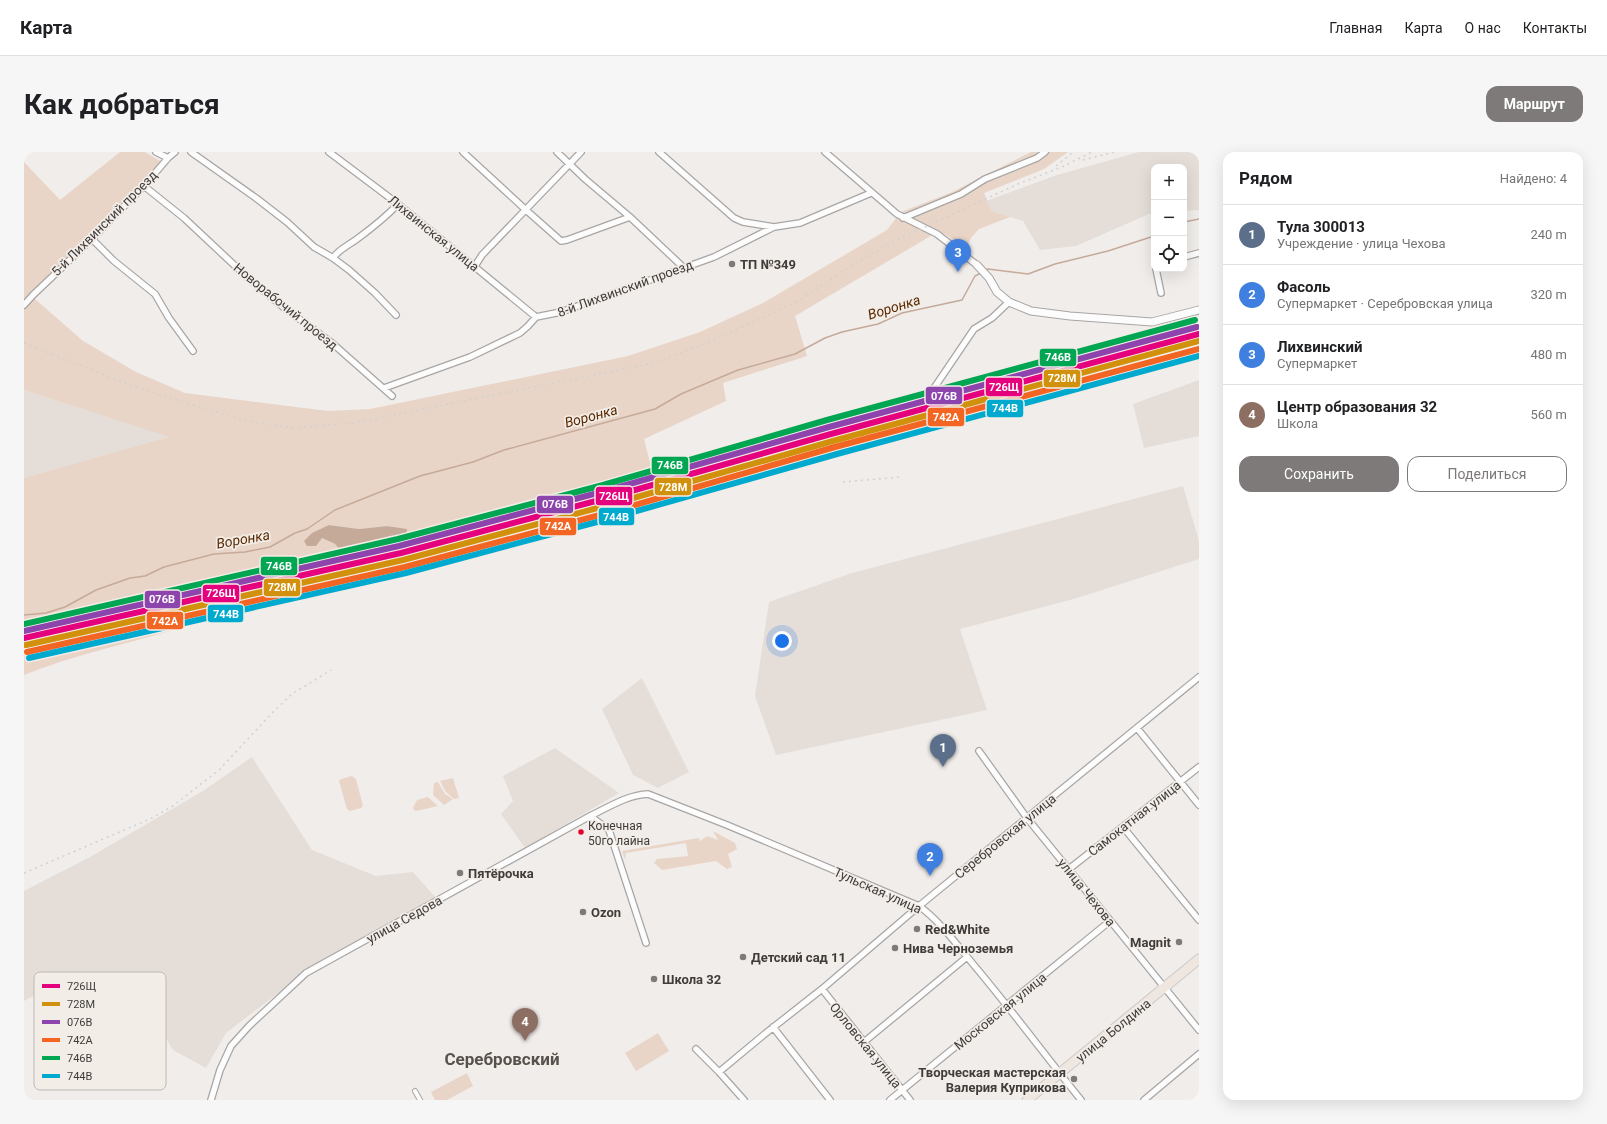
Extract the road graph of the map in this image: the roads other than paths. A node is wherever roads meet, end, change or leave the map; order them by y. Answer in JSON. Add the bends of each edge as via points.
{"nodes":[{"id":1,"x":156,"y":152,"type":"edge"},
{"id":2,"x":175,"y":152,"type":"edge"},
{"id":3,"x":191,"y":152,"type":"edge"},
{"id":4,"x":329,"y":152,"type":"edge"},
{"id":5,"x":463,"y":152,"type":"edge"},
{"id":6,"x":557,"y":152,"type":"edge"},
{"id":7,"x":581,"y":152,"type":"edge"},
{"id":8,"x":659,"y":152,"type":"edge"},
{"id":9,"x":825,"y":152,"type":"edge"},
{"id":10,"x":1045,"y":152,"type":"edge"},
{"id":11,"x":168,"y":158,"type":"junction"},
{"id":12,"x":570,"y":164,"type":"junction"},
{"id":13,"x":144,"y":186,"type":"junction"},
{"id":14,"x":871,"y":193,"type":"junction"},
{"id":15,"x":398,"y":204,"type":"junction"},
{"id":16,"x":526,"y":210,"type":"junction"},
{"id":17,"x":630,"y":217,"type":"junction"},
{"id":18,"x":903,"y":218,"type":"junction"},
{"id":19,"x":774,"y":227,"type":"junction"},
{"id":20,"x":92,"y":239,"type":"junction"},
{"id":21,"x":1199,"y":253,"type":"edge"},
{"id":22,"x":1187,"y":256,"type":"edge"},
{"id":23,"x":332,"y":258,"type":"junction"},
{"id":24,"x":977,"y":265,"type":"joint"},
{"id":25,"x":475,"y":266,"type":"junction"},
{"id":26,"x":683,"y":267,"type":"junction"},
{"id":27,"x":1157,"y":272,"type":"edge"},
{"id":28,"x":1161,"y":293,"type":"dead end"},
{"id":29,"x":1009,"y":302,"type":"junction"},
{"id":30,"x":24,"y":305,"type":"edge"},
{"id":31,"x":1199,"y":310,"type":"edge"},
{"id":32,"x":396,"y":315,"type":"dead end"},
{"id":33,"x":536,"y":317,"type":"junction"},
{"id":34,"x":193,"y":351,"type":"dead end"},
{"id":35,"x":384,"y":388,"type":"junction"},
{"id":36,"x":392,"y":396,"type":"dead end"},
{"id":37,"x":699,"y":461,"type":"dead end"},
{"id":38,"x":1199,"y":677,"type":"edge"},
{"id":39,"x":1137,"y":728,"type":"junction"},
{"id":40,"x":979,"y":751,"type":"dead end"},
{"id":41,"x":1199,"y":767,"type":"edge"},
{"id":42,"x":1180,"y":782,"type":"junction"},
{"id":43,"x":648,"y":794,"type":"joint"},
{"id":44,"x":1199,"y":805,"type":"edge"},
{"id":45,"x":590,"y":816,"type":"junction"},
{"id":46,"x":1027,"y":818,"type":"junction"},
{"id":47,"x":1123,"y":827,"type":"junction"},
{"id":48,"x":1069,"y":869,"type":"junction"},
{"id":49,"x":919,"y":906,"type":"junction"},
{"id":50,"x":1199,"y":920,"type":"edge"},
{"id":51,"x":1110,"y":921,"type":"junction"},
{"id":52,"x":646,"y":943,"type":"dead end"},
{"id":53,"x":967,"y":957,"type":"junction"},
{"id":54,"x":1199,"y":959,"type":"edge"},
{"id":55,"x":1165,"y":987,"type":"junction"},
{"id":56,"x":822,"y":989,"type":"junction"},
{"id":57,"x":1007,"y":1005,"type":"junction"},
{"id":58,"x":773,"y":1027,"type":"junction"},
{"id":59,"x":1199,"y":1030,"type":"edge"},
{"id":60,"x":864,"y":1042,"type":"junction"},
{"id":61,"x":696,"y":1049,"type":"dead end"},
{"id":62,"x":1199,"y":1054,"type":"edge"},
{"id":63,"x":720,"y":1072,"type":"junction"},
{"id":64,"x":1060,"y":1073,"type":"junction"},
{"id":65,"x":903,"y":1090,"type":"junction"},
{"id":66,"x":415,"y":1091,"type":"dead end"},
{"id":67,"x":211,"y":1100,"type":"edge"},
{"id":68,"x":420,"y":1100,"type":"edge"},
{"id":69,"x":744,"y":1100,"type":"edge"},
{"id":70,"x":830,"y":1100,"type":"edge"},
{"id":71,"x":890,"y":1100,"type":"edge"},
{"id":72,"x":910,"y":1100,"type":"edge"},
{"id":73,"x":1027,"y":1100,"type":"edge"},
{"id":74,"x":1081,"y":1100,"type":"edge"},
{"id":75,"x":1144,"y":1100,"type":"edge"}],
"edges":[{"from":1,"to":11,"type":"street"},
{"from":2,"to":11,"type":"street","name":"5-й Лихвинский проезд"},
{"from":3,"to":23,"type":"street","via":[[256,198],[314,247]]},
{"from":4,"to":15,"type":"street","name":"Лихвинская улица"},
{"from":5,"to":16,"type":"street"},
{"from":6,"to":12,"type":"street"},
{"from":7,"to":12,"type":"street"},
{"from":8,"to":19,"type":"street","via":[[734,218],[742,222]]},
{"from":9,"to":14,"type":"street"},
{"from":10,"to":18,"type":"street","via":[[1037,158],[985,179],[961,194]]},
{"from":11,"to":13,"type":"street","name":"5-й Лихвинский проезд"},
{"from":12,"to":16,"type":"street"},
{"from":12,"to":17,"type":"street"},
{"from":13,"to":20,"type":"street","name":"5-й Лихвинский проезд"},
{"from":13,"to":35,"type":"street","name":"Новорабочий проезд","via":[[184,218],[248,278],[318,332]]},
{"from":14,"to":18,"type":"street"},
{"from":14,"to":19,"type":"street","name":"8-й Лихвинский проезд","via":[[804,221]]},
{"from":15,"to":23,"type":"street"},
{"from":15,"to":25,"type":"street","name":"Лихвинская улица"},
{"from":16,"to":17,"type":"street","via":[[563,241]]},
{"from":16,"to":25,"type":"street","via":[[482,255]]},
{"from":17,"to":26,"type":"street"},
{"from":18,"to":24,"type":"street","via":[[943,238]]},
{"from":19,"to":26,"type":"street","name":"8-й Лихвинский проезд","via":[[724,252]]},
{"from":20,"to":30,"type":"street","name":"5-й Лихвинский проезд"},
{"from":20,"to":34,"type":"street","via":[[114,261],[155,294]]},
{"from":21,"to":22,"type":"street"},
{"from":23,"to":32,"type":"street","via":[[375,293]]},
{"from":24,"to":29,"type":"street","via":[[997,292]]},
{"from":25,"to":33,"type":"street","name":"Лихвинская улица"},
{"from":26,"to":33,"type":"street","name":"8-й Лихвинский проезд","via":[[561,312]]},
{"from":27,"to":28,"type":"street"},
{"from":29,"to":31,"type":"street","via":[[1024,309],[1045,313],[1152,322]]},
{"from":29,"to":37,"type":"street","via":[[992,318],[974,329],[930,394]]},
{"from":33,"to":35,"type":"street","via":[[520,333],[483,352]]},
{"from":35,"to":36,"type":"street","name":"Новорабочий проезд"},
{"from":38,"to":39,"type":"street","name":"Серебровская улица"},
{"from":39,"to":42,"type":"street"},
{"from":39,"to":46,"type":"street","name":"Серебровская улица"},
{"from":40,"to":46,"type":"street","name":"улица Чехова"},
{"from":41,"to":42,"type":"street","name":"Самокатная улица"},
{"from":42,"to":44,"type":"street"},
{"from":42,"to":47,"type":"street","name":"Самокатная улица"},
{"from":43,"to":45,"type":"street","name":"улица Седова","via":[[626,799]]},
{"from":43,"to":49,"type":"street","name":"Тульская улица","via":[[727,824]]},
{"from":45,"to":52,"type":"street","via":[[609,830]]},
{"from":45,"to":67,"type":"street","name":"улица Седова","via":[[306,974],[231,1046]]},
{"from":46,"to":48,"type":"street","name":"улица Чехова"},
{"from":46,"to":49,"type":"street","name":"Серебровская улица"},
{"from":47,"to":48,"type":"street","name":"Самокатная улица"},
{"from":47,"to":50,"type":"street"},
{"from":48,"to":51,"type":"street","name":"улица Чехова"},
{"from":49,"to":53,"type":"street","name":"Тульская улица","via":[[941,926]]},
{"from":49,"to":56,"type":"street","name":"Серебровская улица"},
{"from":51,"to":55,"type":"street","name":"улица Чехова"},
{"from":51,"to":57,"type":"street","name":"Московская улица"},
{"from":53,"to":57,"type":"street","name":"Тульская улица"},
{"from":53,"to":60,"type":"street"},
{"from":54,"to":55,"type":"main road","name":"улица Болдина"},
{"from":55,"to":59,"type":"street","name":"улица Чехова"},
{"from":55,"to":64,"type":"main road","name":"улица Болдина"},
{"from":56,"to":58,"type":"street","name":"Серебровская улица"},
{"from":56,"to":60,"type":"street","name":"Орловская улица"},
{"from":57,"to":64,"type":"street","name":"Тульская улица"},
{"from":57,"to":65,"type":"street","name":"Московская улица"},
{"from":58,"to":63,"type":"street","name":"Серебровская улица"},
{"from":58,"to":70,"type":"street"},
{"from":60,"to":65,"type":"street","name":"Орловская улица"},
{"from":61,"to":63,"type":"street"},
{"from":62,"to":75,"type":"street"},
{"from":63,"to":69,"type":"street"},
{"from":64,"to":73,"type":"main road","name":"улица Болдина"},
{"from":64,"to":74,"type":"street","name":"Тульская улица"},
{"from":65,"to":71,"type":"street","name":"Московская улица"},
{"from":65,"to":72,"type":"street","name":"Орловская улица"},
{"from":66,"to":68,"type":"street"}]}
